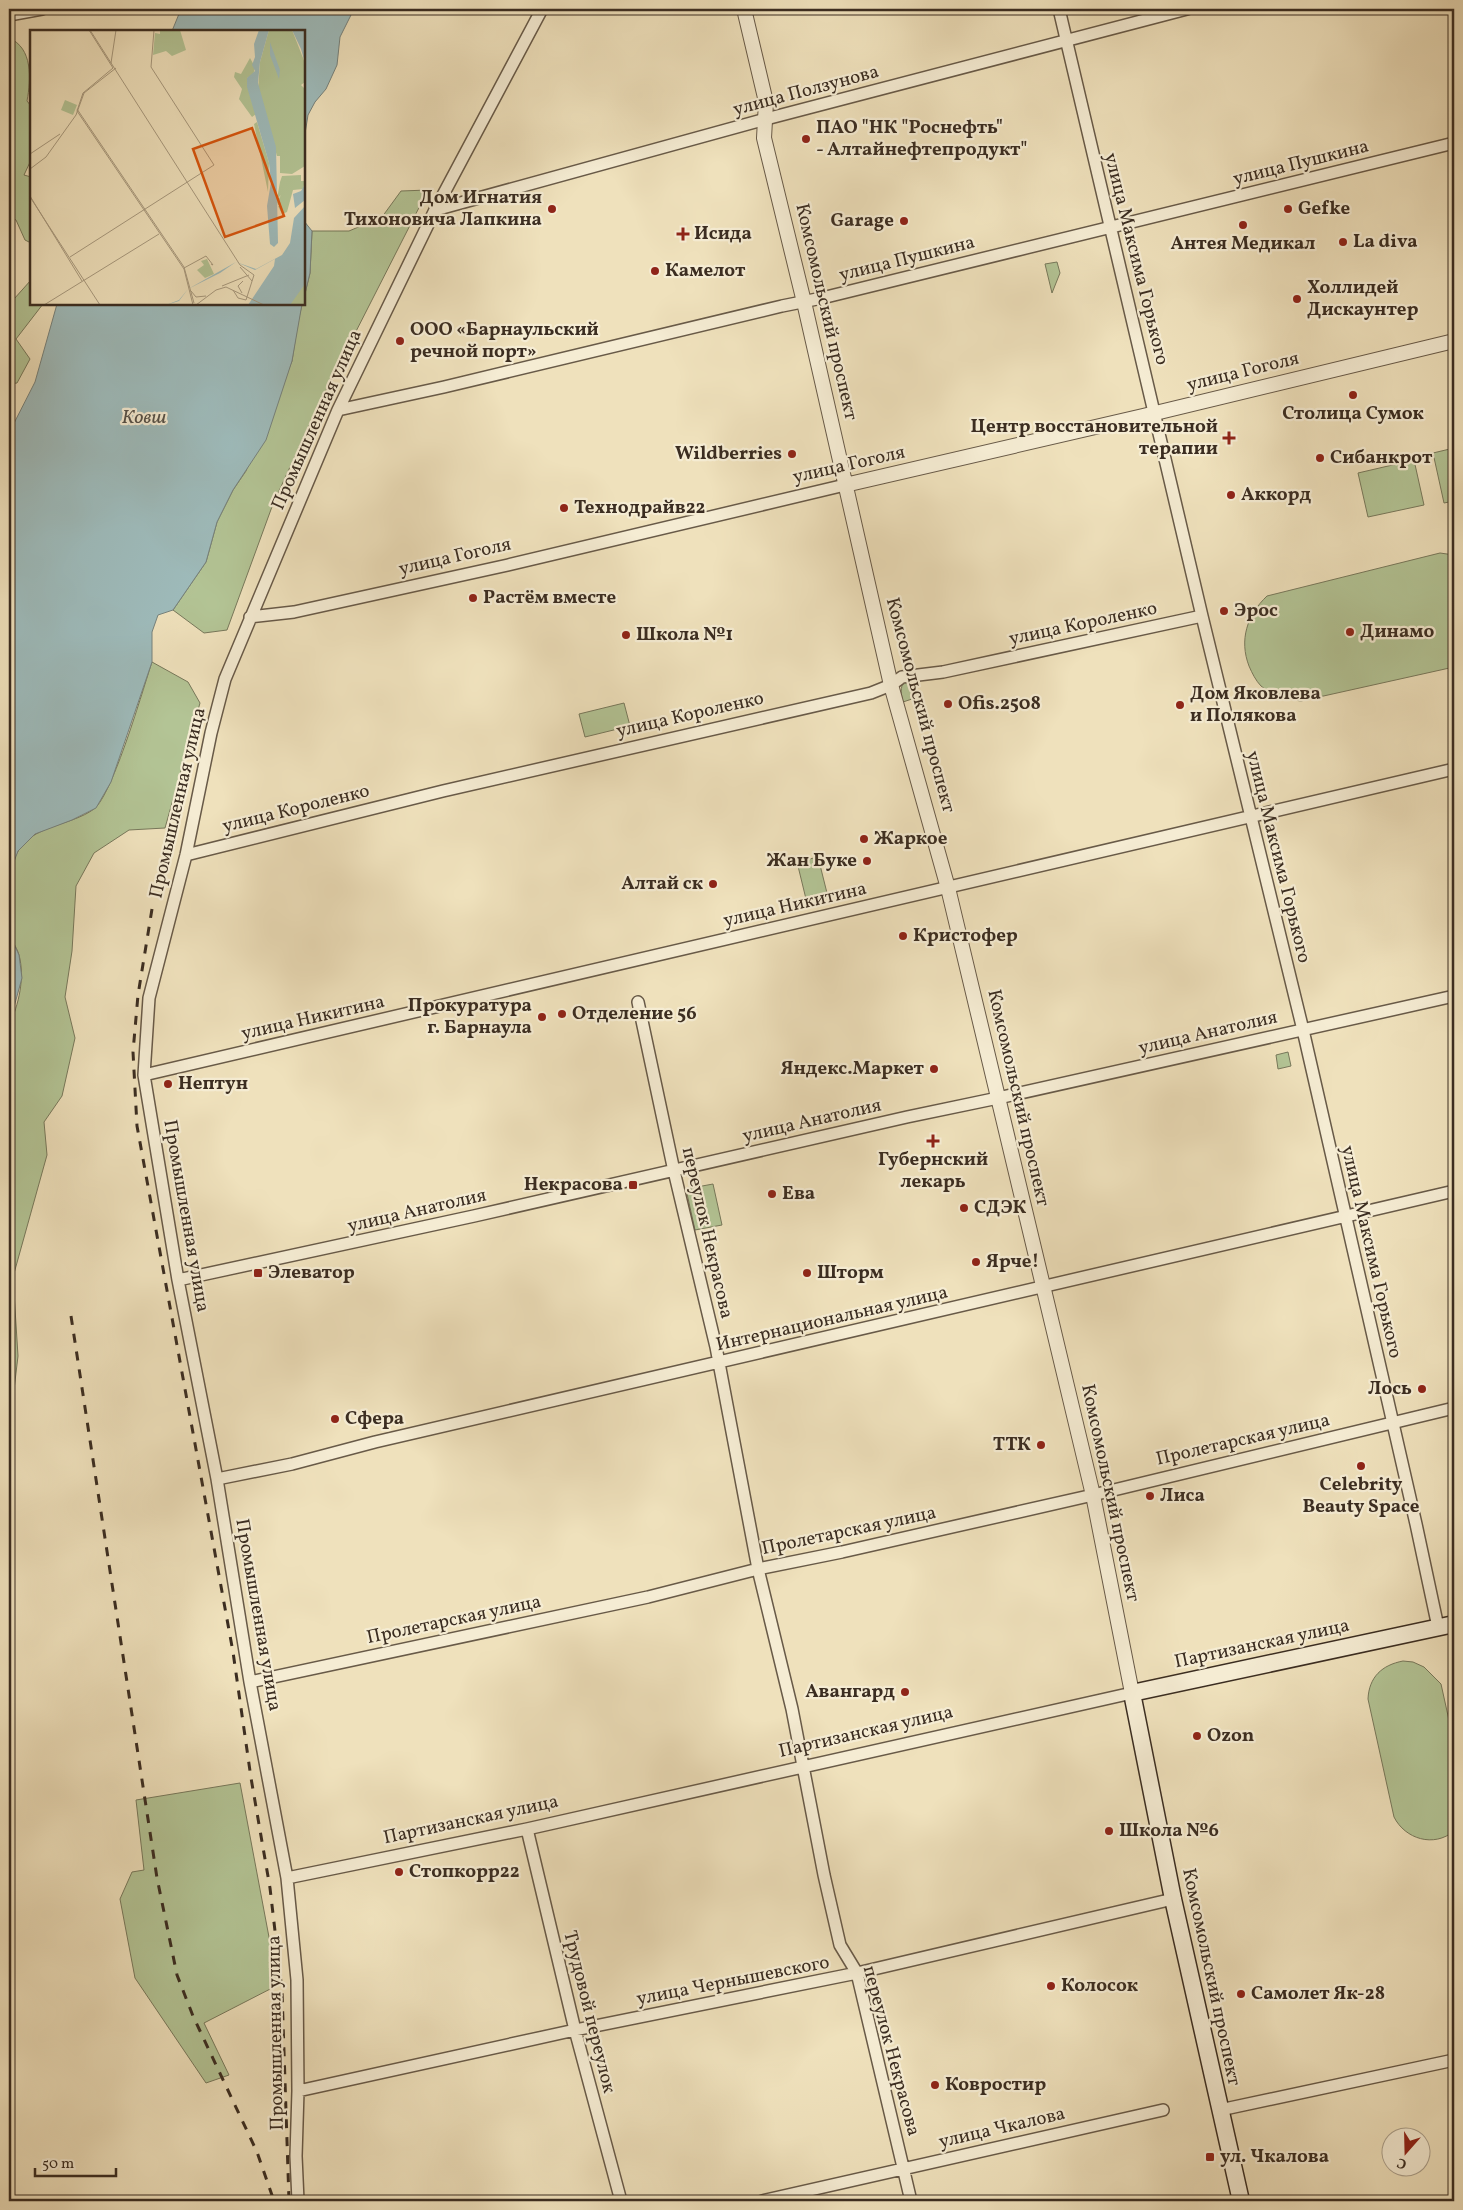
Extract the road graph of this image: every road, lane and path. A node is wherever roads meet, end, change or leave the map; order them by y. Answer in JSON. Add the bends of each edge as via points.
{"nodes":[{"id":1,"x":42,"y":9,"type":"edge"},
{"id":2,"x":542,"y":9,"type":"edge"},
{"id":3,"x":744,"y":9,"type":"edge"},
{"id":4,"x":1059,"y":9,"type":"edge"},
{"id":5,"x":1187,"y":9,"type":"edge"},
{"id":6,"x":9,"y":15,"type":"edge"},
{"id":7,"x":1067,"y":41,"type":"junction"},
{"id":8,"x":766,"y":119,"type":"junction"},
{"id":9,"x":1454,"y":143,"type":"edge"},
{"id":10,"x":435,"y":210,"type":"junction"},
{"id":11,"x":1111,"y":229,"type":"junction"},
{"id":12,"x":804,"y":302,"type":"junction"},
{"id":13,"x":1454,"y":341,"type":"edge"},
{"id":14,"x":338,"y":410,"type":"junction"},
{"id":15,"x":1156,"y":413,"type":"junction"},
{"id":16,"x":845,"y":485,"type":"junction"},
{"id":17,"x":250,"y":616,"type":"junction"},
{"id":18,"x":1202,"y":616,"type":"junction"},
{"id":19,"x":891,"y":685,"type":"junction"},
{"id":20,"x":1454,"y":769,"type":"edge"},
{"id":21,"x":1251,"y":818,"type":"junction"},
{"id":22,"x":186,"y":855,"type":"junction"},
{"id":23,"x":948,"y":888,"type":"junction"},
{"id":24,"x":1454,"y":996,"type":"edge"},
{"id":25,"x":638,"y":1002,"type":"dead end"},
{"id":26,"x":1302,"y":1030,"type":"junction"},
{"id":27,"x":144,"y":1075,"type":"junction"},
{"id":28,"x":998,"y":1098,"type":"junction"},
{"id":29,"x":674,"y":1170,"type":"junction"},
{"id":30,"x":1454,"y":1191,"type":"edge"},
{"id":31,"x":1344,"y":1216,"type":"junction"},
{"id":32,"x":178,"y":1280,"type":"junction"},
{"id":33,"x":1042,"y":1287,"type":"junction"},
{"id":34,"x":719,"y":1363,"type":"junction"},
{"id":35,"x":1454,"y":1408,"type":"edge"},
{"id":36,"x":1392,"y":1423,"type":"junction"},
{"id":37,"x":217,"y":1479,"type":"junction"},
{"id":38,"x":1092,"y":1495,"type":"junction"},
{"id":39,"x":758,"y":1569,"type":"junction"},
{"id":40,"x":1454,"y":1624,"type":"edge"},
{"id":41,"x":1438,"y":1627,"type":"junction"},
{"id":42,"x":250,"y":1682,"type":"junction"},
{"id":43,"x":1132,"y":1693,"type":"junction"},
{"id":44,"x":804,"y":1767,"type":"junction"},
{"id":45,"x":527,"y":1830,"type":"junction"},
{"id":46,"x":287,"y":1878,"type":"junction"},
{"id":47,"x":1173,"y":1899,"type":"junction"},
{"id":48,"x":857,"y":1974,"type":"junction"},
{"id":49,"x":575,"y":2030,"type":"junction"},
{"id":50,"x":1454,"y":2060,"type":"edge"},
{"id":51,"x":298,"y":2090,"type":"junction"},
{"id":52,"x":1163,"y":2110,"type":"dead end"},
{"id":53,"x":1220,"y":2110,"type":"junction"},
{"id":54,"x":903,"y":2169,"type":"junction"},
{"id":55,"x":298,"y":2201,"type":"edge"},
{"id":56,"x":621,"y":2201,"type":"edge"},
{"id":57,"x":762,"y":2201,"type":"edge"},
{"id":58,"x":911,"y":2201,"type":"edge"},
{"id":59,"x":1241,"y":2201,"type":"edge"}],
"edges":[{"from":1,"to":6,"type":"street"},
{"from":2,"to":10,"type":"street","name":"Промышленная улица"},
{"from":3,"to":8,"type":"street","name":"Комсомольский проспект","via":[[766,102]]},
{"from":4,"to":7,"type":"street","name":"улица Максима Горького"},
{"from":5,"to":7,"type":"street","name":"улица Ползунова"},
{"from":7,"to":8,"type":"street","name":"улица Ползунова"},
{"from":7,"to":11,"type":"street","name":"улица Максима Горького"},
{"from":8,"to":10,"type":"street","name":"улица Ползунова"},
{"from":8,"to":12,"type":"street","name":"Комсомольский проспект","via":[[764,138]]},
{"from":9,"to":11,"type":"street","name":"улица Пушкина"},
{"from":10,"to":14,"type":"street","name":"Промышленная улица"},
{"from":11,"to":12,"type":"street","name":"улица Пушкина"},
{"from":11,"to":15,"type":"street","name":"улица Максима Горького"},
{"from":12,"to":14,"type":"street","name":"улица Пушкина"},
{"from":12,"to":16,"type":"street","name":"Комсомольский проспект"},
{"from":13,"to":15,"type":"street","name":"улица Гоголя"},
{"from":14,"to":17,"type":"street","name":"Промышленная улица"},
{"from":15,"to":16,"type":"street","name":"улица Гоголя"},
{"from":15,"to":18,"type":"street","name":"улица Максима Горького"},
{"from":16,"to":17,"type":"street","name":"улица Гоголя","via":[[294,612]]},
{"from":16,"to":19,"type":"street","name":"Комсомольский проспект"},
{"from":17,"to":22,"type":"street","name":"Промышленная улица","via":[[224,679]]},
{"from":18,"to":19,"type":"street","name":"улица Короленко","via":[[944,672],[902,677]]},
{"from":18,"to":21,"type":"street","name":"улица Максима Горького"},
{"from":19,"to":22,"type":"street","name":"улица Короленко"},
{"from":19,"to":23,"type":"street","name":"Комсомольский проспект"},
{"from":20,"to":21,"type":"street","name":"улица Никитина"},
{"from":21,"to":23,"type":"street","name":"улица Никитина"},
{"from":21,"to":26,"type":"street","name":"улица Максима Горького"},
{"from":22,"to":27,"type":"street","name":"Промышленная улица","via":[[148,998]]},
{"from":23,"to":27,"type":"street","name":"улица Никитина"},
{"from":23,"to":28,"type":"street","name":"Комсомольский проспект"},
{"from":24,"to":26,"type":"street","name":"улица Анатолия"},
{"from":25,"to":29,"type":"street","name":"переулок Некрасова"},
{"from":26,"to":28,"type":"street","name":"улица Анатолия"},
{"from":26,"to":31,"type":"street","name":"улица Максима Горького"},
{"from":27,"to":32,"type":"street","name":"Промышленная улица"},
{"from":28,"to":29,"type":"street","name":"улица Анатолия"},
{"from":28,"to":33,"type":"street","name":"Комсомольский проспект"},
{"from":29,"to":32,"type":"street","name":"улица Анатолия"},
{"from":29,"to":34,"type":"street","name":"переулок Некрасова"},
{"from":30,"to":31,"type":"street","name":"Интернациональная улица"},
{"from":31,"to":33,"type":"street","name":"Интернациональная улица"},
{"from":31,"to":36,"type":"street","name":"улица Максима Горького"},
{"from":32,"to":37,"type":"street","name":"Промышленная улица"},
{"from":33,"to":34,"type":"street","name":"Интернациональная улица"},
{"from":33,"to":38,"type":"street","name":"Комсомольский проспект"},
{"from":34,"to":37,"type":"street","name":"Интернациональная улица"},
{"from":34,"to":39,"type":"street","name":"переулок Некрасова"},
{"from":35,"to":36,"type":"street","name":"Пролетарская улица"},
{"from":36,"to":38,"type":"street","name":"Пролетарская улица"},
{"from":36,"to":41,"type":"street","name":"улица Максима Горького"},
{"from":37,"to":42,"type":"street","name":"Промышленная улица"},
{"from":38,"to":39,"type":"street","name":"Пролетарская улица"},
{"from":38,"to":43,"type":"street","name":"Комсомольский проспект"},
{"from":39,"to":42,"type":"street","name":"Пролетарская улица","via":[[639,1599]]},
{"from":39,"to":44,"type":"street","name":"переулок Некрасова"},
{"from":40,"to":41,"type":"main road","name":"Партизанская улица"},
{"from":41,"to":43,"type":"main road","name":"Партизанская улица"},
{"from":42,"to":46,"type":"street","name":"Промышленная улица"},
{"from":43,"to":44,"type":"street","name":"Партизанская улица"},
{"from":43,"to":47,"type":"main road","name":"Комсомольский проспект"},
{"from":44,"to":45,"type":"street","name":"Партизанская улица"},
{"from":44,"to":48,"type":"street","name":"переулок Некрасова","via":[[840,1945]]},
{"from":45,"to":46,"type":"street","name":"Партизанская улица"},
{"from":45,"to":49,"type":"street","name":"Трудовой переулок"},
{"from":46,"to":51,"type":"street","name":"Промышленная улица","via":[[297,1980]]},
{"from":47,"to":48,"type":"street","name":"улица Чернышевского"},
{"from":47,"to":53,"type":"main road","name":"Комсомольский проспект"},
{"from":48,"to":49,"type":"street","name":"улица Чернышевского"},
{"from":48,"to":54,"type":"street","name":"переулок Некрасова"},
{"from":49,"to":51,"type":"street","name":"улица Чернышевского"},
{"from":49,"to":56,"type":"street","name":"Трудовой переулок"},
{"from":50,"to":53,"type":"street"},
{"from":51,"to":55,"type":"street","name":"Промышленная улица"},
{"from":52,"to":54,"type":"street","name":"улица Чкалова"},
{"from":53,"to":59,"type":"main road","name":"Комсомольский проспект"},
{"from":54,"to":57,"type":"street","name":"улица Чкалова"},
{"from":54,"to":58,"type":"street","name":"переулок Некрасова"}]}
